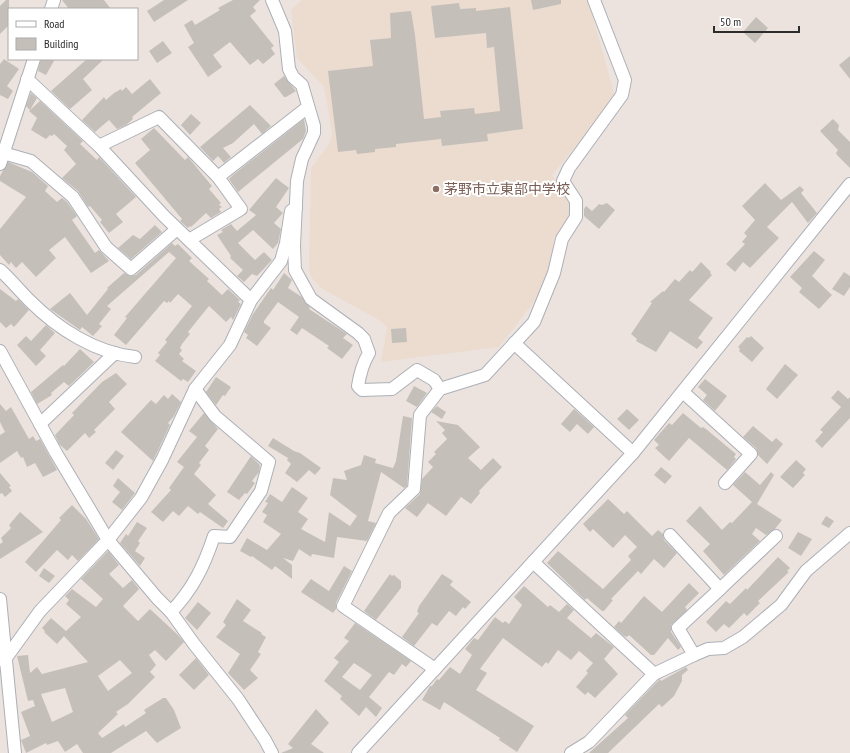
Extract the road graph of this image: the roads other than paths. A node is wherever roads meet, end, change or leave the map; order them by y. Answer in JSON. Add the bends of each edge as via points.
{"nodes":[{"id":1,"x":272,"y":0,"type":"edge"},
{"id":2,"x":594,"y":0,"type":"edge"},
{"id":3,"x":34,"y":60,"type":"edge"},
{"id":4,"x":27,"y":79,"type":"junction"},
{"id":5,"x":308,"y":107,"type":"junction"},
{"id":6,"x":99,"y":146,"type":"junction"},
{"id":7,"x":2,"y":158,"type":"edge"},
{"id":8,"x":218,"y":177,"type":"junction"},
{"id":9,"x":850,"y":184,"type":"edge"},
{"id":10,"x":296,"y":208,"type":"junction"},
{"id":11,"x":177,"y":229,"type":"junction"},
{"id":12,"x":190,"y":240,"type":"junction"},
{"id":13,"x":0,"y":270,"type":"edge"},
{"id":14,"x":251,"y":300,"type":"junction"},
{"id":15,"x":514,"y":343,"type":"junction"},
{"id":16,"x":0,"y":352,"type":"edge"},
{"id":17,"x":115,"y":353,"type":"junction"},
{"id":18,"x":135,"y":356,"type":"dead end"},
{"id":19,"x":195,"y":390,"type":"junction"},
{"id":20,"x":440,"y":390,"type":"junction"},
{"id":21,"x":683,"y":392,"type":"junction"},
{"id":22,"x":40,"y":424,"type":"junction"},
{"id":23,"x":633,"y":453,"type":"junction"},
{"id":24,"x":725,"y":483,"type":"dead end"},
{"id":25,"x":850,"y":533,"type":"edge"},
{"id":26,"x":670,"y":535,"type":"dead end"},
{"id":27,"x":776,"y":536,"type":"dead end"},
{"id":28,"x":108,"y":540,"type":"junction"},
{"id":29,"x":533,"y":562,"type":"junction"},
{"id":30,"x":720,"y":590,"type":"junction"},
{"id":31,"x":0,"y":599,"type":"edge"},
{"id":32,"x":172,"y":612,"type":"junction"},
{"id":33,"x":694,"y":655,"type":"junction"},
{"id":34,"x":3,"y":659,"type":"edge"},
{"id":35,"x":435,"y":669,"type":"junction"},
{"id":36,"x":654,"y":674,"type":"junction"},
{"id":37,"x":15,"y":753,"type":"edge"},
{"id":38,"x":272,"y":753,"type":"edge"},
{"id":39,"x":358,"y":753,"type":"edge"},
{"id":40,"x":571,"y":753,"type":"edge"}],
"edges":[{"from":1,"to":5,"type":"street","via":[[284,31],[289,69],[302,85]]},
{"from":2,"to":15,"type":"street","via":[[625,80],[622,95],[569,168],[563,181],[576,201],[576,217],[562,238],[554,273],[534,322]]},
{"from":3,"to":4,"type":"street"},
{"from":4,"to":6,"type":"street"},
{"from":4,"to":7,"type":"street"},
{"from":5,"to":8,"type":"street"},
{"from":5,"to":10,"type":"street","via":[[314,133],[302,159],[297,181]]},
{"from":6,"to":8,"type":"street","via":[[159,117]]},
{"from":6,"to":11,"type":"street"},
{"from":7,"to":11,"type":"street","via":[[31,161],[73,197],[106,247],[131,269]]},
{"from":8,"to":12,"type":"street","via":[[241,209]]},
{"from":9,"to":21,"type":"street"},
{"from":10,"to":14,"type":"street","via":[[291,211],[281,261]]},
{"from":10,"to":20,"type":"street","via":[[295,270],[311,299],[364,339],[369,353],[362,364],[358,386],[362,390],[392,389],[417,370],[434,380]]},
{"from":11,"to":12,"type":"street"},
{"from":12,"to":14,"type":"street"},
{"from":13,"to":17,"type":"street","via":[[55,322],[88,344]]},
{"from":14,"to":19,"type":"street","via":[[230,345]]},
{"from":15,"to":20,"type":"street","via":[[485,375]]},
{"from":15,"to":23,"type":"street"},
{"from":16,"to":22,"type":"street"},
{"from":17,"to":18,"type":"street"},
{"from":17,"to":22,"type":"street"},
{"from":19,"to":28,"type":"street","via":[[141,498]]},
{"from":19,"to":32,"type":"street","via":[[215,416],[268,462],[261,491],[230,537],[214,536],[207,558],[187,596]]},
{"from":20,"to":35,"type":"street","via":[[420,415],[414,489],[389,513],[343,606]]},
{"from":21,"to":23,"type":"street"},
{"from":21,"to":24,"type":"street","via":[[751,454]]},
{"from":22,"to":28,"type":"street"},
{"from":23,"to":29,"type":"street"},
{"from":25,"to":33,"type":"street","via":[[806,571],[781,605],[743,637],[724,648],[708,649]]},
{"from":26,"to":30,"type":"street"},
{"from":27,"to":30,"type":"street"},
{"from":28,"to":32,"type":"street"},
{"from":28,"to":34,"type":"street","via":[[40,611]]},
{"from":29,"to":35,"type":"street"},
{"from":29,"to":36,"type":"street"},
{"from":30,"to":33,"type":"street","via":[[678,628]]},
{"from":31,"to":34,"type":"street"},
{"from":32,"to":38,"type":"street","via":[[238,699]]},
{"from":33,"to":36,"type":"street"},
{"from":34,"to":37,"type":"street"},
{"from":35,"to":39,"type":"street"},
{"from":36,"to":40,"type":"street","via":[[593,737]]}]}
